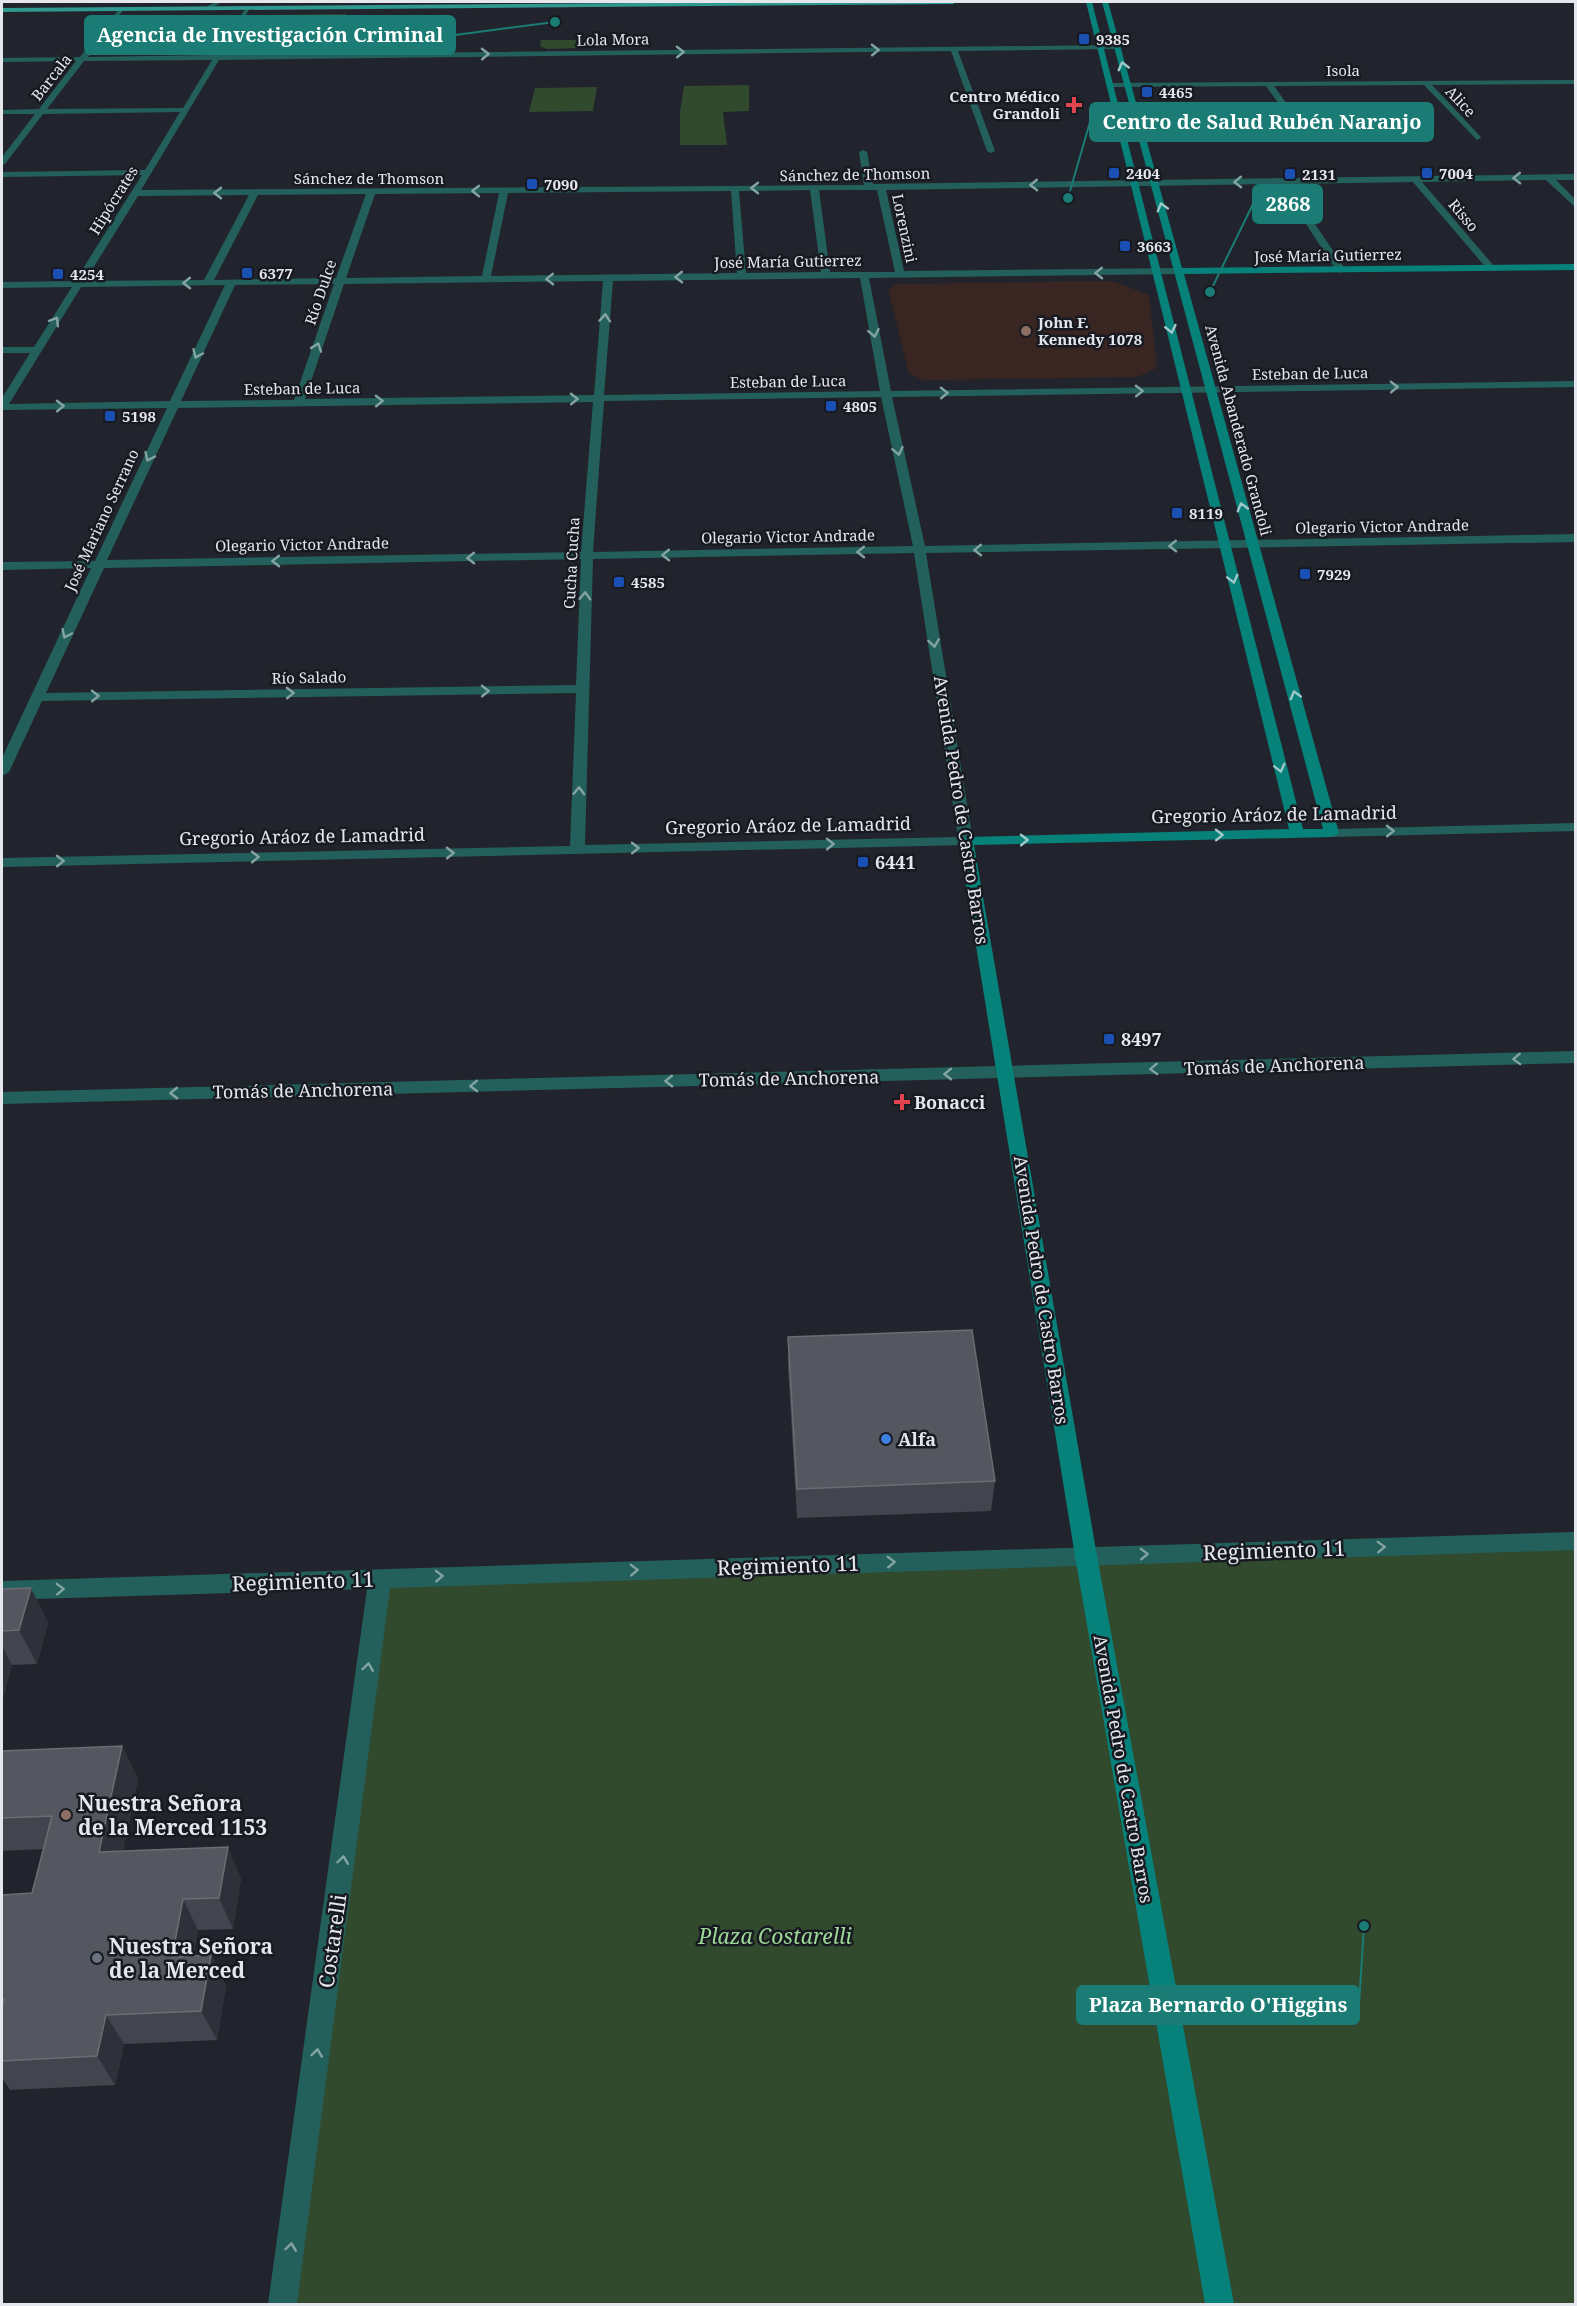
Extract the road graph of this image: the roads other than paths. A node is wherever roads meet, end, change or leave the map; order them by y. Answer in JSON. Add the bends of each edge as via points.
{"nodes":[{"id":1,"x":219,"y":2,"type":"edge"},
{"id":2,"x":953,"y":2,"type":"edge"},
{"id":3,"x":1089,"y":2,"type":"edge"},
{"id":4,"x":1105,"y":2,"type":"edge"},
{"id":5,"x":472,"y":3,"type":"edge"},
{"id":6,"x":758,"y":3,"type":"edge"},
{"id":7,"x":208,"y":8,"type":"junction"},
{"id":8,"x":247,"y":8,"type":"junction"},
{"id":9,"x":121,"y":9,"type":"junction"},
{"id":10,"x":2,"y":10,"type":"edge"},
{"id":11,"x":1101,"y":47,"type":"junction"},
{"id":12,"x":1117,"y":47,"type":"junction"},
{"id":13,"x":954,"y":49,"type":"junction"},
{"id":14,"x":217,"y":58,"type":"junction"},
{"id":15,"x":82,"y":59,"type":"junction"},
{"id":16,"x":2,"y":60,"type":"edge"},
{"id":17,"x":1564,"y":82,"type":"junction"},
{"id":18,"x":1575,"y":82,"type":"edge"},
{"id":19,"x":1426,"y":83,"type":"junction"},
{"id":20,"x":1268,"y":84,"type":"junction"},
{"id":21,"x":1110,"y":85,"type":"junction"},
{"id":22,"x":1128,"y":86,"type":"junction"},
{"id":23,"x":1575,"y":92,"type":"edge"},
{"id":24,"x":185,"y":110,"type":"junction"},
{"id":25,"x":2,"y":112,"type":"edge"},
{"id":26,"x":41,"y":112,"type":"junction"},
{"id":27,"x":1477,"y":138,"type":"dead end"},
{"id":28,"x":1309,"y":140,"type":"dead end"},
{"id":29,"x":991,"y":151,"type":"dead end"},
{"id":30,"x":863,"y":152,"type":"dead end"},
{"id":31,"x":2,"y":162,"type":"edge"},
{"id":32,"x":148,"y":172,"type":"junction"},
{"id":33,"x":2,"y":174,"type":"edge"},
{"id":34,"x":1575,"y":177,"type":"edge"},
{"id":35,"x":1549,"y":178,"type":"junction"},
{"id":36,"x":1416,"y":180,"type":"junction"},
{"id":37,"x":1283,"y":182,"type":"junction"},
{"id":38,"x":1155,"y":183,"type":"junction"},
{"id":39,"x":1134,"y":184,"type":"junction"},
{"id":40,"x":814,"y":188,"type":"junction"},
{"id":41,"x":869,"y":188,"type":"junction"},
{"id":42,"x":881,"y":188,"type":"junction"},
{"id":43,"x":735,"y":189,"type":"junction"},
{"id":44,"x":504,"y":190,"type":"junction"},
{"id":45,"x":255,"y":192,"type":"junction"},
{"id":46,"x":371,"y":192,"type":"junction"},
{"id":47,"x":135,"y":193,"type":"junction"},
{"id":48,"x":1575,"y":205,"type":"edge"},
{"id":49,"x":1575,"y":267,"type":"edge"},
{"id":50,"x":1491,"y":268,"type":"junction"},
{"id":51,"x":1341,"y":270,"type":"junction"},
{"id":52,"x":1180,"y":271,"type":"junction"},
{"id":53,"x":1158,"y":272,"type":"junction"},
{"id":54,"x":864,"y":275,"type":"junction"},
{"id":55,"x":900,"y":275,"type":"junction"},
{"id":56,"x":826,"y":276,"type":"junction"},
{"id":57,"x":742,"y":277,"type":"junction"},
{"id":58,"x":608,"y":278,"type":"junction"},
{"id":59,"x":486,"y":280,"type":"junction"},
{"id":60,"x":339,"y":281,"type":"junction"},
{"id":61,"x":231,"y":282,"type":"junction"},
{"id":62,"x":207,"y":283,"type":"junction"},
{"id":63,"x":78,"y":284,"type":"junction"},
{"id":64,"x":2,"y":285,"type":"edge"},
{"id":65,"x":2,"y":350,"type":"edge"},
{"id":66,"x":37,"y":350,"type":"junction"},
{"id":67,"x":1575,"y":384,"type":"edge"},
{"id":68,"x":1185,"y":390,"type":"junction"},
{"id":69,"x":1210,"y":390,"type":"junction"},
{"id":70,"x":886,"y":394,"type":"junction"},
{"id":71,"x":599,"y":398,"type":"junction"},
{"id":72,"x":298,"y":403,"type":"junction"},
{"id":73,"x":174,"y":404,"type":"junction"},
{"id":74,"x":2,"y":406,"type":"edge"},
{"id":75,"x":1575,"y":538,"type":"edge"},
{"id":76,"x":1253,"y":544,"type":"junction"},
{"id":77,"x":1224,"y":545,"type":"junction"},
{"id":78,"x":920,"y":551,"type":"junction"},
{"id":79,"x":587,"y":556,"type":"junction"},
{"id":80,"x":99,"y":564,"type":"junction"},
{"id":81,"x":2,"y":566,"type":"edge"},
{"id":82,"x":582,"y":689,"type":"junction"},
{"id":83,"x":37,"y":697,"type":"junction"},
{"id":84,"x":2,"y":772,"type":"edge"},
{"id":85,"x":1575,"y":827,"type":"edge"},
{"id":86,"x":1297,"y":833,"type":"junction"},
{"id":87,"x":1332,"y":833,"type":"junction"},
{"id":88,"x":966,"y":841,"type":"junction"},
{"id":89,"x":577,"y":850,"type":"junction"},
{"id":90,"x":2,"y":863,"type":"edge"},
{"id":91,"x":1575,"y":1057,"type":"edge"},
{"id":92,"x":1006,"y":1073,"type":"junction"},
{"id":93,"x":2,"y":1098,"type":"edge"},
{"id":94,"x":1575,"y":1541,"type":"edge"},
{"id":95,"x":1086,"y":1556,"type":"junction"},
{"id":96,"x":380,"y":1578,"type":"junction"},
{"id":97,"x":2,"y":1591,"type":"edge"},
{"id":98,"x":283,"y":2304,"type":"edge"},
{"id":99,"x":1220,"y":2304,"type":"edge"}],
"edges":[{"from":1,"to":7,"type":"street"},
{"from":2,"to":6,"type":"main road"},
{"from":3,"to":11,"type":"street"},
{"from":4,"to":12,"type":"street","name":"Avenida Abanderado Grandoli"},
{"from":5,"to":6,"type":"main road"},
{"from":5,"to":8,"type":"main road"},
{"from":7,"to":8,"type":"main road"},
{"from":7,"to":9,"type":"main road"},
{"from":8,"to":14,"type":"street","name":"Hipócrates"},
{"from":9,"to":10,"type":"main road"},
{"from":9,"to":15,"type":"street","name":"Barcala"},
{"from":11,"to":12,"type":"street","name":"Lola Mora"},
{"from":11,"to":13,"type":"street","name":"Lola Mora"},
{"from":11,"to":21,"type":"street"},
{"from":22,"to":12,"type":"street","name":"Avenida Abanderado Grandoli","one_way":true},
{"from":14,"to":13,"type":"street","name":"Lola Mora","one_way":true},
{"from":13,"to":29,"type":"street"},
{"from":14,"to":15,"type":"street","name":"Lola Mora"},
{"from":14,"to":24,"type":"street","name":"Hipócrates"},
{"from":15,"to":16,"type":"street","name":"Lola Mora"},
{"from":15,"to":26,"type":"street","name":"Barcala"},
{"from":17,"to":18,"type":"street","name":"Isola"},
{"from":17,"to":19,"type":"street","name":"Isola"},
{"from":17,"to":23,"type":"street"},
{"from":19,"to":20,"type":"street","name":"Isola"},
{"from":19,"to":27,"type":"street","name":"Alice"},
{"from":20,"to":22,"type":"street","name":"Isola"},
{"from":20,"to":28,"type":"street"},
{"from":21,"to":22,"type":"street","name":"Isola"},
{"from":21,"to":39,"type":"street"},
{"from":22,"to":38,"type":"street","name":"Avenida Abanderado Grandoli"},
{"from":24,"to":26,"type":"street"},
{"from":24,"to":32,"type":"street","name":"Hipócrates"},
{"from":25,"to":26,"type":"street"},
{"from":26,"to":31,"type":"street","name":"Barcala"},
{"from":30,"to":41,"type":"street","name":"Lorenzini"},
{"from":32,"to":33,"type":"street"},
{"from":32,"to":47,"type":"street","name":"Hipócrates"},
{"from":34,"to":35,"type":"street","name":"Sánchez de Thomson"},
{"from":35,"to":36,"type":"street","name":"Sánchez de Thomson","one_way":true},
{"from":35,"to":48,"type":"street"},
{"from":36,"to":37,"type":"street","name":"Sánchez de Thomson"},
{"from":36,"to":50,"type":"street","name":"Risso"},
{"from":37,"to":38,"type":"street","name":"Sánchez de Thomson","one_way":true},
{"from":37,"to":51,"type":"street"},
{"from":38,"to":39,"type":"street","name":"Sánchez de Thomson"},
{"from":52,"to":38,"type":"street","name":"Avenida Abanderado Grandoli","one_way":true},
{"from":39,"to":42,"type":"street","name":"Sánchez de Thomson","one_way":true},
{"from":39,"to":53,"type":"street"},
{"from":40,"to":41,"type":"street","name":"Sánchez de Thomson"},
{"from":40,"to":43,"type":"street","name":"Sánchez de Thomson","one_way":true},
{"from":40,"to":56,"type":"street"},
{"from":41,"to":42,"type":"street","name":"Sánchez de Thomson"},
{"from":42,"to":55,"type":"street","name":"Lorenzini"},
{"from":43,"to":44,"type":"street","name":"Sánchez de Thomson"},
{"from":43,"to":57,"type":"street"},
{"from":44,"to":46,"type":"street","name":"Sánchez de Thomson","one_way":true},
{"from":44,"to":59,"type":"street"},
{"from":45,"to":46,"type":"street","name":"Sánchez de Thomson"},
{"from":45,"to":47,"type":"street","name":"Sánchez de Thomson","one_way":true},
{"from":45,"to":62,"type":"street"},
{"from":46,"to":60,"type":"street","name":"Río Dulce"},
{"from":47,"to":63,"type":"street","name":"Hipócrates"},
{"from":49,"to":50,"type":"street","name":"José María Gutierrez"},
{"from":50,"to":51,"type":"street","name":"José María Gutierrez"},
{"from":51,"to":52,"type":"street","name":"José María Gutierrez"},
{"from":52,"to":53,"type":"street","name":"José María Gutierrez"},
{"from":52,"to":69,"type":"street","name":"Avenida Abanderado Grandoli"},
{"from":53,"to":55,"type":"street","name":"José María Gutierrez","one_way":true},
{"from":53,"to":68,"type":"street","one_way":true},
{"from":54,"to":55,"type":"street","name":"José María Gutierrez"},
{"from":54,"to":56,"type":"street","name":"José María Gutierrez"},
{"from":54,"to":70,"type":"street","name":"Avenida Pedro de Castro Barros","one_way":true},
{"from":56,"to":57,"type":"street","name":"José María Gutierrez"},
{"from":57,"to":58,"type":"street","name":"José María Gutierrez","one_way":true},
{"from":58,"to":59,"type":"street","name":"José María Gutierrez","one_way":true},
{"from":71,"to":58,"type":"street","name":"Cucha Cucha","one_way":true},
{"from":59,"to":60,"type":"street","name":"José María Gutierrez"},
{"from":60,"to":61,"type":"street","name":"José María Gutierrez"},
{"from":72,"to":60,"type":"street","name":"Río Dulce","one_way":true},
{"from":61,"to":62,"type":"street","name":"José María Gutierrez"},
{"from":61,"to":73,"type":"street","name":"José Mariano Serrano","one_way":true},
{"from":62,"to":63,"type":"street","name":"José María Gutierrez","one_way":true},
{"from":63,"to":64,"type":"street","name":"José María Gutierrez"},
{"from":66,"to":63,"type":"street","name":"Hipócrates","one_way":true},
{"from":65,"to":66,"type":"street"},
{"from":66,"to":74,"type":"street","name":"Hipócrates"},
{"from":69,"to":67,"type":"street","name":"Esteban de Luca","one_way":true},
{"from":68,"to":69,"type":"street","name":"Esteban de Luca"},
{"from":70,"to":68,"type":"street","name":"Esteban de Luca","one_way":true},
{"from":68,"to":77,"type":"street"},
{"from":76,"to":69,"type":"street","name":"Avenida Abanderado Grandoli","one_way":true},
{"from":70,"to":71,"type":"street","name":"Esteban de Luca"},
{"from":70,"to":78,"type":"street","name":"Avenida Pedro de Castro Barros","one_way":true},
{"from":72,"to":71,"type":"street","name":"Esteban de Luca","one_way":true},
{"from":71,"to":79,"type":"street","name":"Cucha Cucha"},
{"from":72,"to":73,"type":"street","name":"Esteban de Luca"},
{"from":74,"to":73,"type":"street","name":"Esteban de Luca","one_way":true},
{"from":73,"to":80,"type":"street","name":"José Mariano Serrano","one_way":true},
{"from":75,"to":76,"type":"street","name":"Olegario Victor Andrade"},
{"from":76,"to":77,"type":"street","name":"Olegario Victor Andrade"},
{"from":87,"to":76,"type":"street","name":"Avenida Abanderado Grandoli","one_way":true},
{"from":77,"to":78,"type":"street","name":"Olegario Victor Andrade","one_way":true},
{"from":77,"to":86,"type":"street","one_way":true},
{"from":78,"to":79,"type":"street","name":"Olegario Victor Andrade","one_way":true},
{"from":78,"to":88,"type":"street","name":"Avenida Pedro de Castro Barros","one_way":true},
{"from":79,"to":80,"type":"street","name":"Olegario Victor Andrade","one_way":true},
{"from":82,"to":79,"type":"street","name":"Cucha Cucha","one_way":true},
{"from":80,"to":81,"type":"street","name":"Olegario Victor Andrade"},
{"from":80,"to":83,"type":"street","name":"José Mariano Serrano","one_way":true},
{"from":83,"to":82,"type":"street","name":"Río Salado","one_way":true},
{"from":89,"to":82,"type":"street","name":"Cucha Cucha","one_way":true},
{"from":83,"to":84,"type":"street","name":"José Mariano Serrano"},
{"from":87,"to":85,"type":"street","name":"Gregorio Aráoz de Lamadrid","one_way":true},
{"from":86,"to":87,"type":"street","name":"Gregorio Aráoz de Lamadrid"},
{"from":88,"to":86,"type":"street","name":"Gregorio Aráoz de Lamadrid","one_way":true},
{"from":89,"to":88,"type":"street","name":"Gregorio Aráoz de Lamadrid","one_way":true},
{"from":88,"to":92,"type":"street","name":"Avenida Pedro de Castro Barros"},
{"from":90,"to":89,"type":"street","name":"Gregorio Aráoz de Lamadrid","one_way":true},
{"from":91,"to":92,"type":"street","name":"Tomás de Anchorena","one_way":true},
{"from":92,"to":93,"type":"street","name":"Tomás de Anchorena","one_way":true},
{"from":92,"to":95,"type":"street","name":"Avenida Pedro de Castro Barros"},
{"from":95,"to":94,"type":"street","name":"Regimiento 11","one_way":true},
{"from":96,"to":95,"type":"street","name":"Regimiento 11","one_way":true},
{"from":95,"to":99,"type":"street","name":"Avenida Pedro de Castro Barros"},
{"from":97,"to":96,"type":"street","name":"Regimiento 11","one_way":true},
{"from":98,"to":96,"type":"street","name":"Costarelli","one_way":true}]}
